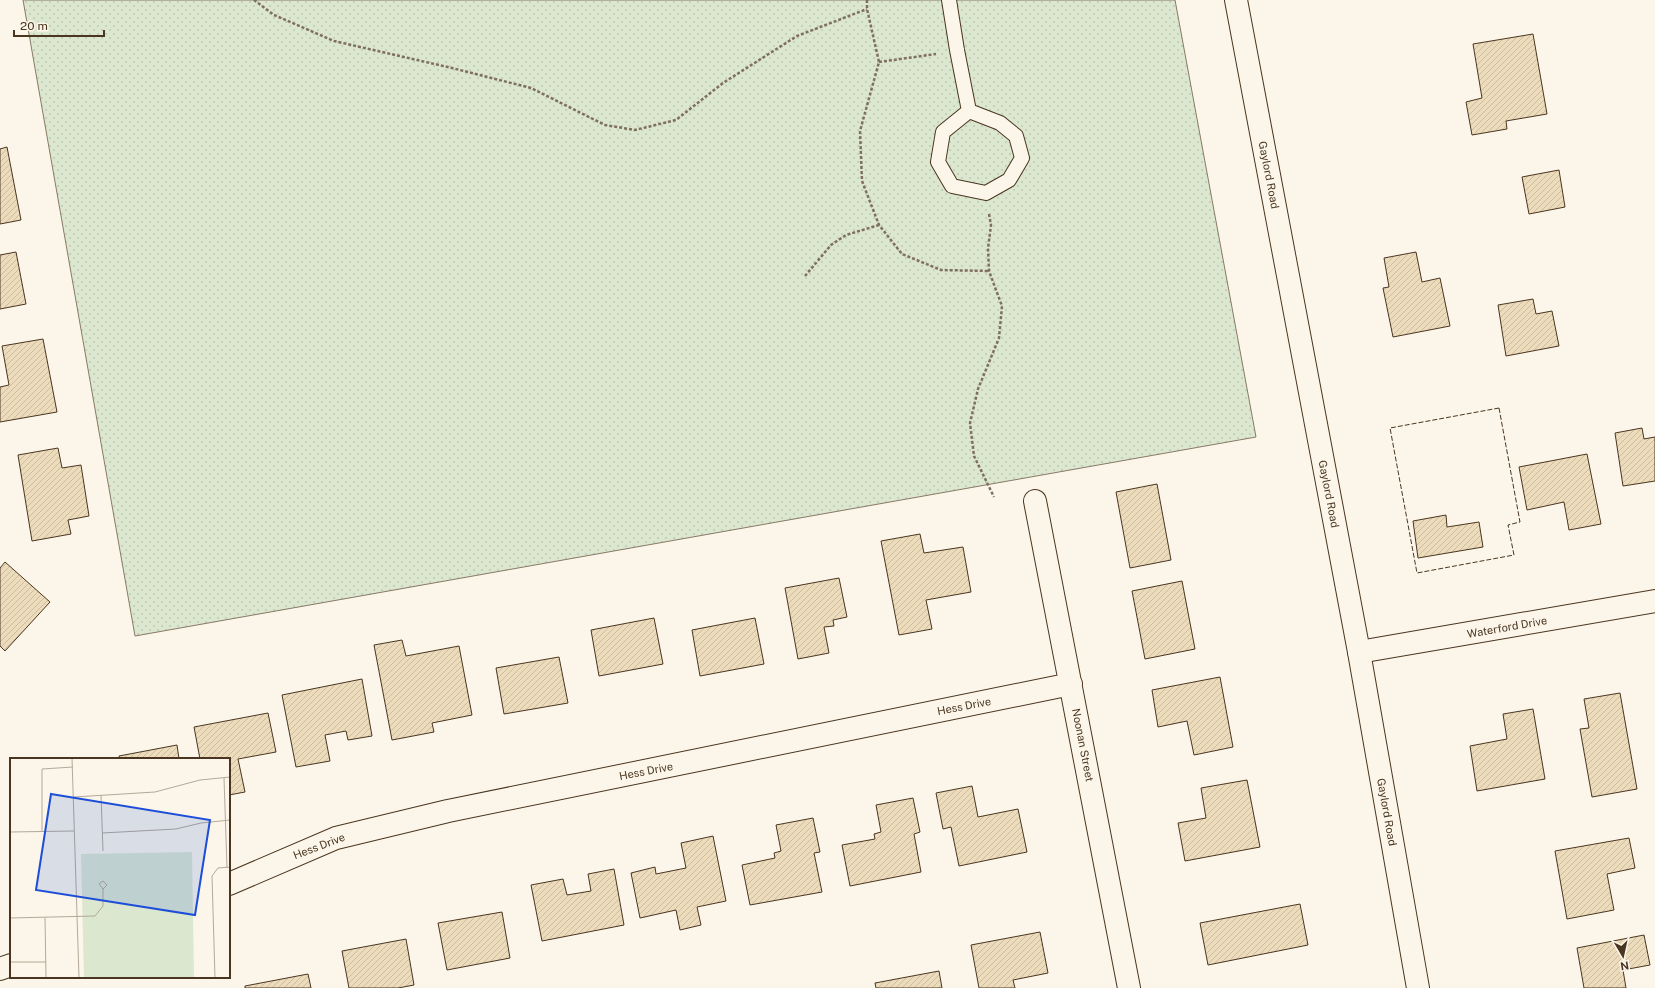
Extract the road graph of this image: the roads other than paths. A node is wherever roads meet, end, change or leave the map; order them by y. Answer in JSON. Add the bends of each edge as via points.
{"nodes":[{"id":1,"x":948,"y":0,"type":"edge"},
{"id":2,"x":1236,"y":0,"type":"edge"},
{"id":3,"x":969,"y":111,"type":"junction"},
{"id":4,"x":1035,"y":501,"type":"dead end"},
{"id":5,"x":1655,"y":601,"type":"edge"},
{"id":6,"x":1359,"y":652,"type":"junction"},
{"id":7,"x":1071,"y":684,"type":"junction"},
{"id":8,"x":230,"y":884,"type":"edge"},
{"id":9,"x":10,"y":965,"type":"edge"},
{"id":10,"x":0,"y":968,"type":"edge"},
{"id":11,"x":1129,"y":988,"type":"edge"},
{"id":12,"x":1418,"y":988,"type":"edge"}],
"edges":[{"from":1,"to":3,"type":"lane"},
{"from":2,"to":6,"type":"street","name":"Gaylord Road"},
{"from":3,"to":3,"type":"lane","via":[[943,132],[938,162],[952,186],[986,193],[1009,180],[1022,158],[1016,136],[1000,122]]},
{"from":4,"to":7,"type":"street","name":"Noonan Street"},
{"from":5,"to":6,"type":"street","name":"Waterford Drive"},
{"from":6,"to":12,"type":"street","name":"Gaylord Road"},
{"from":7,"to":8,"type":"street","name":"Hess Drive","via":[[448,811],[336,838]]},
{"from":7,"to":11,"type":"street","name":"Noonan Street"},
{"from":9,"to":10,"type":"street"}]}
